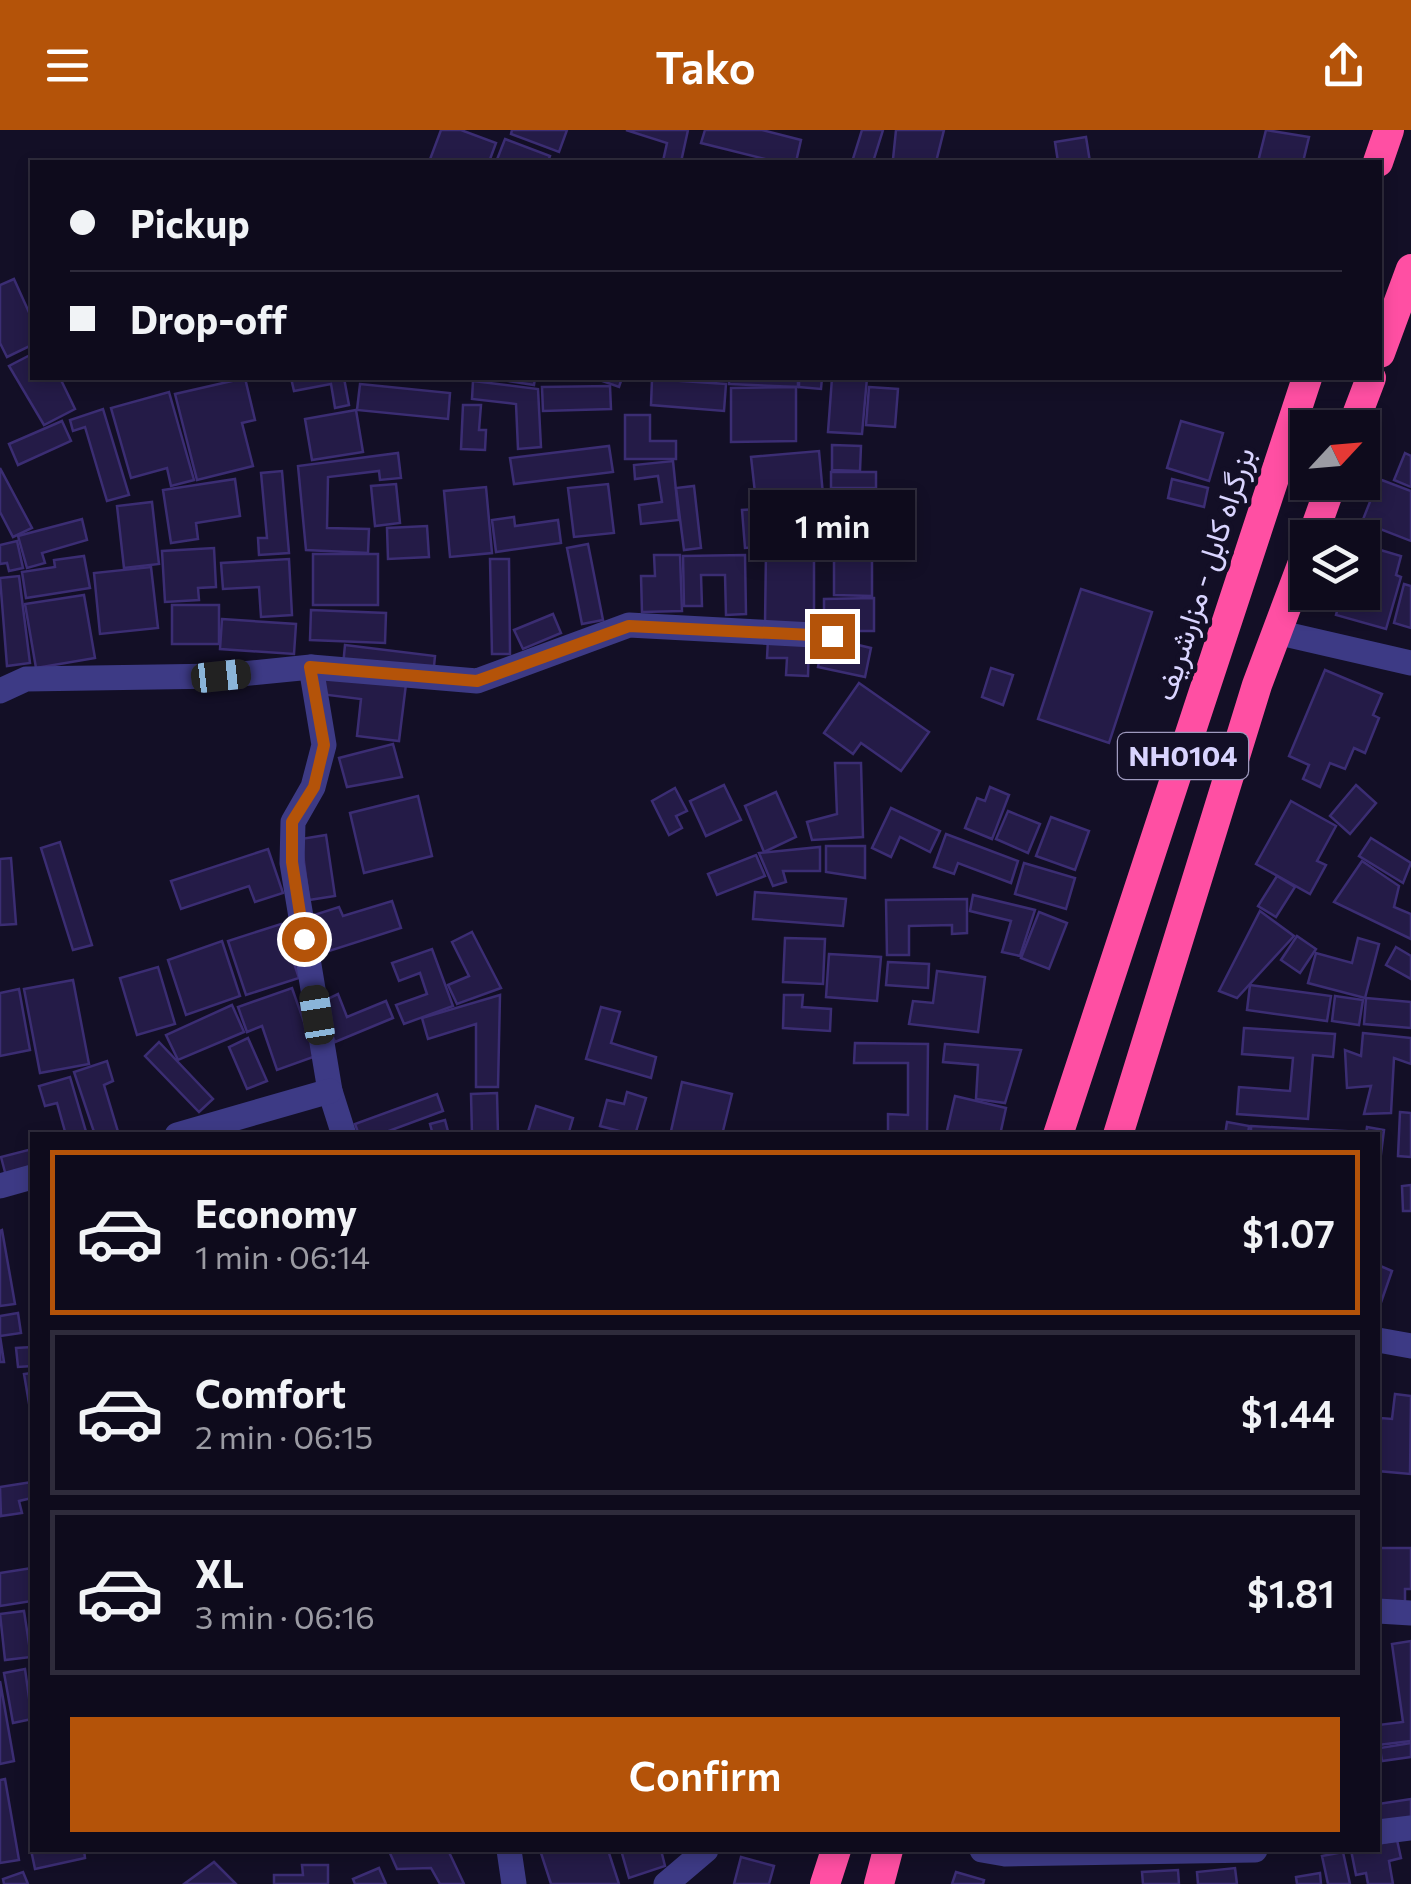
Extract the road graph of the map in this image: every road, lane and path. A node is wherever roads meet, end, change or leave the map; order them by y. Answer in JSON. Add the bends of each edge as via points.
{"nodes":[{"id":1,"x":1389,"y":130,"type":"edge"},
{"id":2,"x":1379,"y":160,"type":"edge"},
{"id":3,"x":1411,"y":270,"type":"edge"},
{"id":4,"x":1382,"y":348,"type":"edge"},
{"id":5,"x":1306,"y":380,"type":"edge"},
{"id":6,"x":1370,"y":380,"type":"edge"},
{"id":7,"x":1359,"y":410,"type":"edge"},
{"id":8,"x":1290,"y":596,"type":"edge"},
{"id":9,"x":1276,"y":632,"type":"junction"},
{"id":10,"x":832,"y":636,"type":"dead end"},
{"id":11,"x":1411,"y":663,"type":"edge"},
{"id":12,"x":310,"y":667,"type":"junction"},
{"id":13,"x":0,"y":691,"type":"edge"},
{"id":14,"x":330,"y":1091,"type":"junction"},
{"id":15,"x":188,"y":1132,"type":"edge"},
{"id":16,"x":343,"y":1132,"type":"edge"},
{"id":17,"x":1059,"y":1132,"type":"edge"},
{"id":18,"x":1119,"y":1132,"type":"edge"},
{"id":19,"x":30,"y":1177,"type":"edge"},
{"id":20,"x":0,"y":1186,"type":"edge"},
{"id":21,"x":1380,"y":1340,"type":"edge"},
{"id":22,"x":1411,"y":1346,"type":"edge"},
{"id":23,"x":1380,"y":1612,"type":"edge"},
{"id":24,"x":1411,"y":1613,"type":"edge"},
{"id":25,"x":1411,"y":1828,"type":"edge"},
{"id":26,"x":1380,"y":1832,"type":"edge"},
{"id":27,"x":510,"y":1852,"type":"edge"},
{"id":28,"x":704,"y":1852,"type":"edge"},
{"id":29,"x":835,"y":1852,"type":"edge"},
{"id":30,"x":887,"y":1852,"type":"edge"},
{"id":31,"x":994,"y":1852,"type":"edge"},
{"id":32,"x":1130,"y":1852,"type":"edge"},
{"id":33,"x":514,"y":1884,"type":"edge"},
{"id":34,"x":666,"y":1884,"type":"edge"},
{"id":35,"x":826,"y":1884,"type":"edge"},
{"id":36,"x":879,"y":1884,"type":"edge"}],
"edges":[{"from":1,"to":2,"type":"highway"},
{"from":3,"to":4,"type":"highway"},
{"from":5,"to":17,"type":"highway","name":"بزرگراه کابل - مزارشریف","number":"NH0104"},
{"from":6,"to":7,"type":"highway"},
{"from":8,"to":9,"type":"highway","number":"NH0104"},
{"from":9,"to":11,"type":"street"},
{"from":9,"to":18,"type":"highway","number":"NH0104"},
{"from":10,"to":12,"type":"street","via":[[629,626],[477,681]]},
{"from":12,"to":13,"type":"street","via":[[221,676],[26,679]]},
{"from":12,"to":14,"type":"street","via":[[324,745],[314,787],[292,822],[292,862]]},
{"from":14,"to":15,"type":"street"},
{"from":14,"to":16,"type":"street"},
{"from":19,"to":20,"type":"street"},
{"from":21,"to":22,"type":"street"},
{"from":23,"to":24,"type":"street"},
{"from":25,"to":26,"type":"street"},
{"from":27,"to":33,"type":"street"},
{"from":28,"to":34,"type":"street"},
{"from":29,"to":35,"type":"highway"},
{"from":30,"to":36,"type":"highway"},
{"from":31,"to":32,"type":"street"}]}
